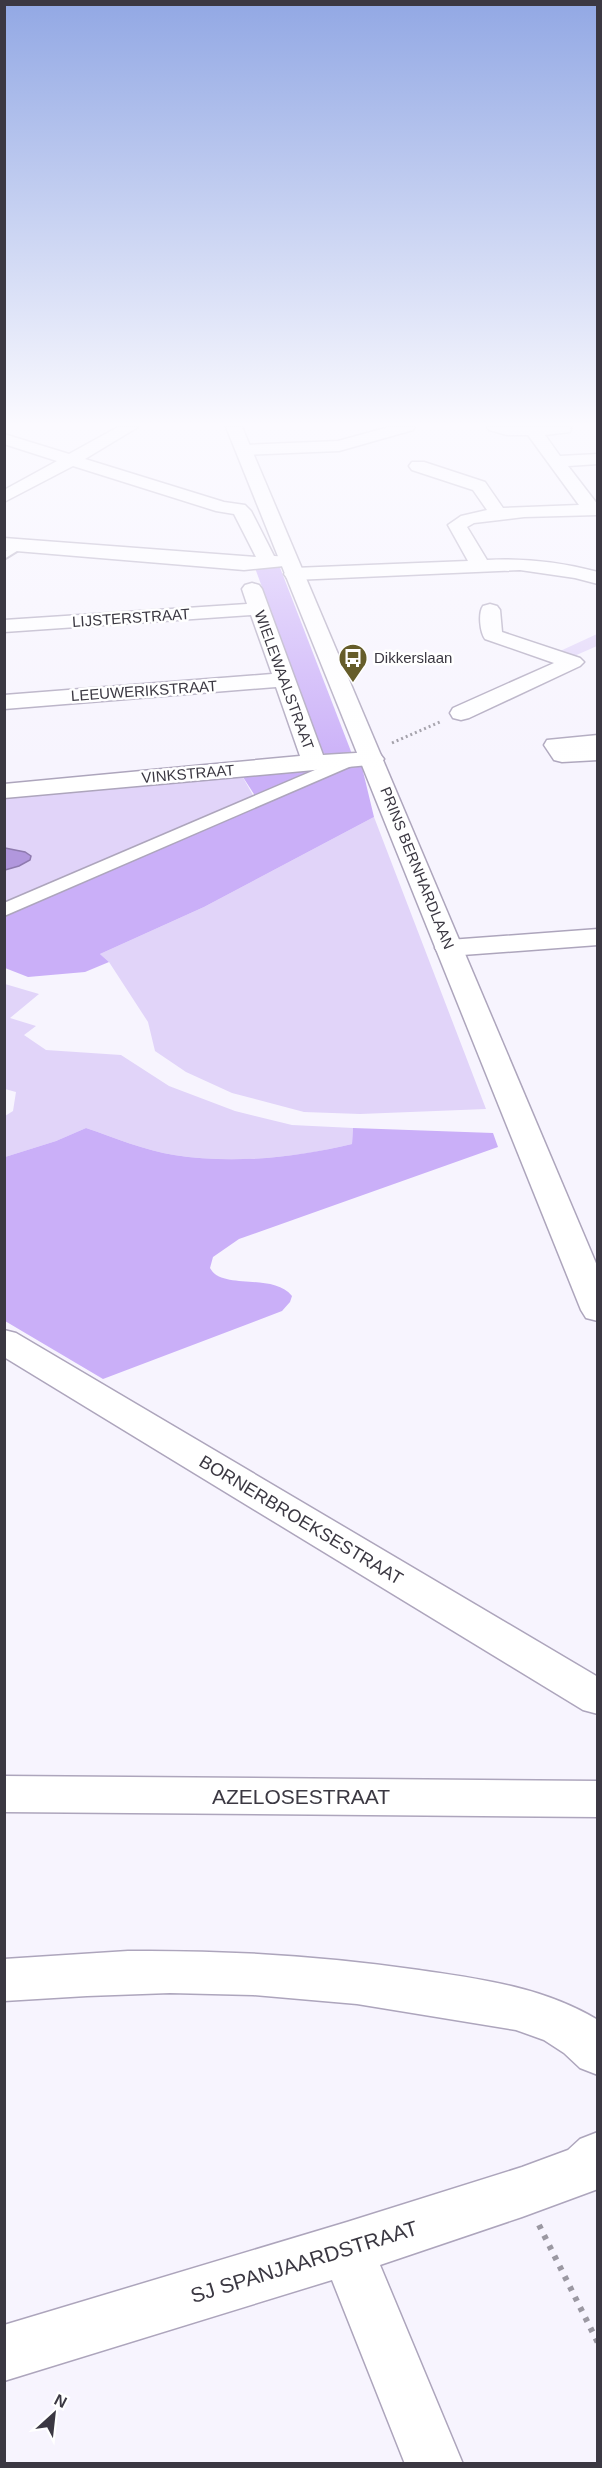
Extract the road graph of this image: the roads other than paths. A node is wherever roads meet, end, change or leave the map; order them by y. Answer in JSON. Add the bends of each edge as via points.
{"nodes":[{"id":1,"x":265,"y":542,"type":"edge"},
{"id":2,"x":276,"y":542,"type":"edge"},
{"id":3,"x":468,"y":542,"type":"edge"},
{"id":4,"x":10,"y":549,"type":"edge"},
{"id":5,"x":244,"y":564,"type":"junction"},
{"id":6,"x":480,"y":564,"type":"junction"},
{"id":7,"x":283,"y":566,"type":"junction"},
{"id":8,"x":597,"y":578,"type":"edge"},
{"id":9,"x":258,"y":609,"type":"junction"},
{"id":10,"x":490,"y":610,"type":"dead end"},
{"id":11,"x":4,"y":626,"type":"edge"},
{"id":12,"x":594,"y":660,"type":"dead end"},
{"id":13,"x":573,"y":662,"type":"junction"},
{"id":14,"x":284,"y":680,"type":"junction"},
{"id":15,"x":4,"y":702,"type":"edge"},
{"id":16,"x":461,"y":713,"type":"road end"},
{"id":17,"x":597,"y":742,"type":"edge"},
{"id":18,"x":597,"y":753,"type":"edge"},
{"id":19,"x":363,"y":756,"type":"junction"},
{"id":20,"x":314,"y":762,"type":"junction"},
{"id":21,"x":4,"y":791,"type":"edge"},
{"id":22,"x":4,"y":910,"type":"edge"},
{"id":23,"x":597,"y":937,"type":"edge"},
{"id":24,"x":449,"y":948,"type":"junction"},
{"id":25,"x":595,"y":1298,"type":"edge"},
{"id":26,"x":4,"y":1341,"type":"edge"},
{"id":27,"x":597,"y":1698,"type":"edge"},
{"id":28,"x":4,"y":1794,"type":"edge"},
{"id":29,"x":597,"y":1799,"type":"edge"},
{"id":30,"x":4,"y":1980,"type":"edge"},
{"id":31,"x":597,"y":2052,"type":"edge"},
{"id":32,"x":597,"y":2157,"type":"edge"},
{"id":33,"x":347,"y":2249,"type":"junction"},
{"id":34,"x":4,"y":2354,"type":"edge"},
{"id":35,"x":434,"y":2463,"type":"edge"}],
"edges":[{"from":1,"to":7,"type":"street"},
{"from":2,"to":7,"type":"street","name":"PRINS BERNHARDLAAN"},
{"from":3,"to":6,"type":"street"},
{"from":4,"to":5,"type":"street"},
{"from":5,"to":7,"type":"street"},
{"from":5,"to":9,"type":"street","name":"WIELEWAALSTRAAT"},
{"from":6,"to":7,"type":"street"},
{"from":6,"to":8,"type":"street","via":[[548,567]]},
{"from":7,"to":19,"type":"street","name":"PRINS BERNHARDLAAN"},
{"from":9,"to":11,"type":"street","name":"LIJSTERSTRAAT"},
{"from":9,"to":14,"type":"street","name":"WIELEWAALSTRAAT"},
{"from":10,"to":13,"type":"street","via":[[492,635]]},
{"from":12,"to":13,"type":"street"},
{"from":13,"to":16,"type":"street"},
{"from":14,"to":15,"type":"street","name":"LEEUWERIKSTRAAT"},
{"from":14,"to":20,"type":"street","name":"WIELEWAALSTRAAT"},
{"from":17,"to":18,"type":"street","via":[[555,745],[562,755]]},
{"from":19,"to":20,"type":"street","name":"VINKSTRAAT"},
{"from":19,"to":22,"type":"street"},
{"from":19,"to":24,"type":"street","name":"PRINS BERNHARDLAAN"},
{"from":20,"to":21,"type":"street","name":"VINKSTRAAT"},
{"from":23,"to":24,"type":"street"},
{"from":24,"to":25,"type":"street","name":"PRINS BERNHARDLAAN"},
{"from":26,"to":27,"type":"street","name":"BORNERBROEKSESTRAAT"},
{"from":28,"to":29,"type":"street","name":"AZELOSESTRAAT"},
{"from":30,"to":31,"type":"street","via":[[184,1971],[336,1980],[466,1998],[543,2016],[577,2033]]},
{"from":32,"to":33,"type":"street","name":"SJ SPANJAARDSTRAAT","via":[[585,2169]]},
{"from":33,"to":34,"type":"street","name":"SJ SPANJAARDSTRAAT"},
{"from":33,"to":35,"type":"street"}]}
